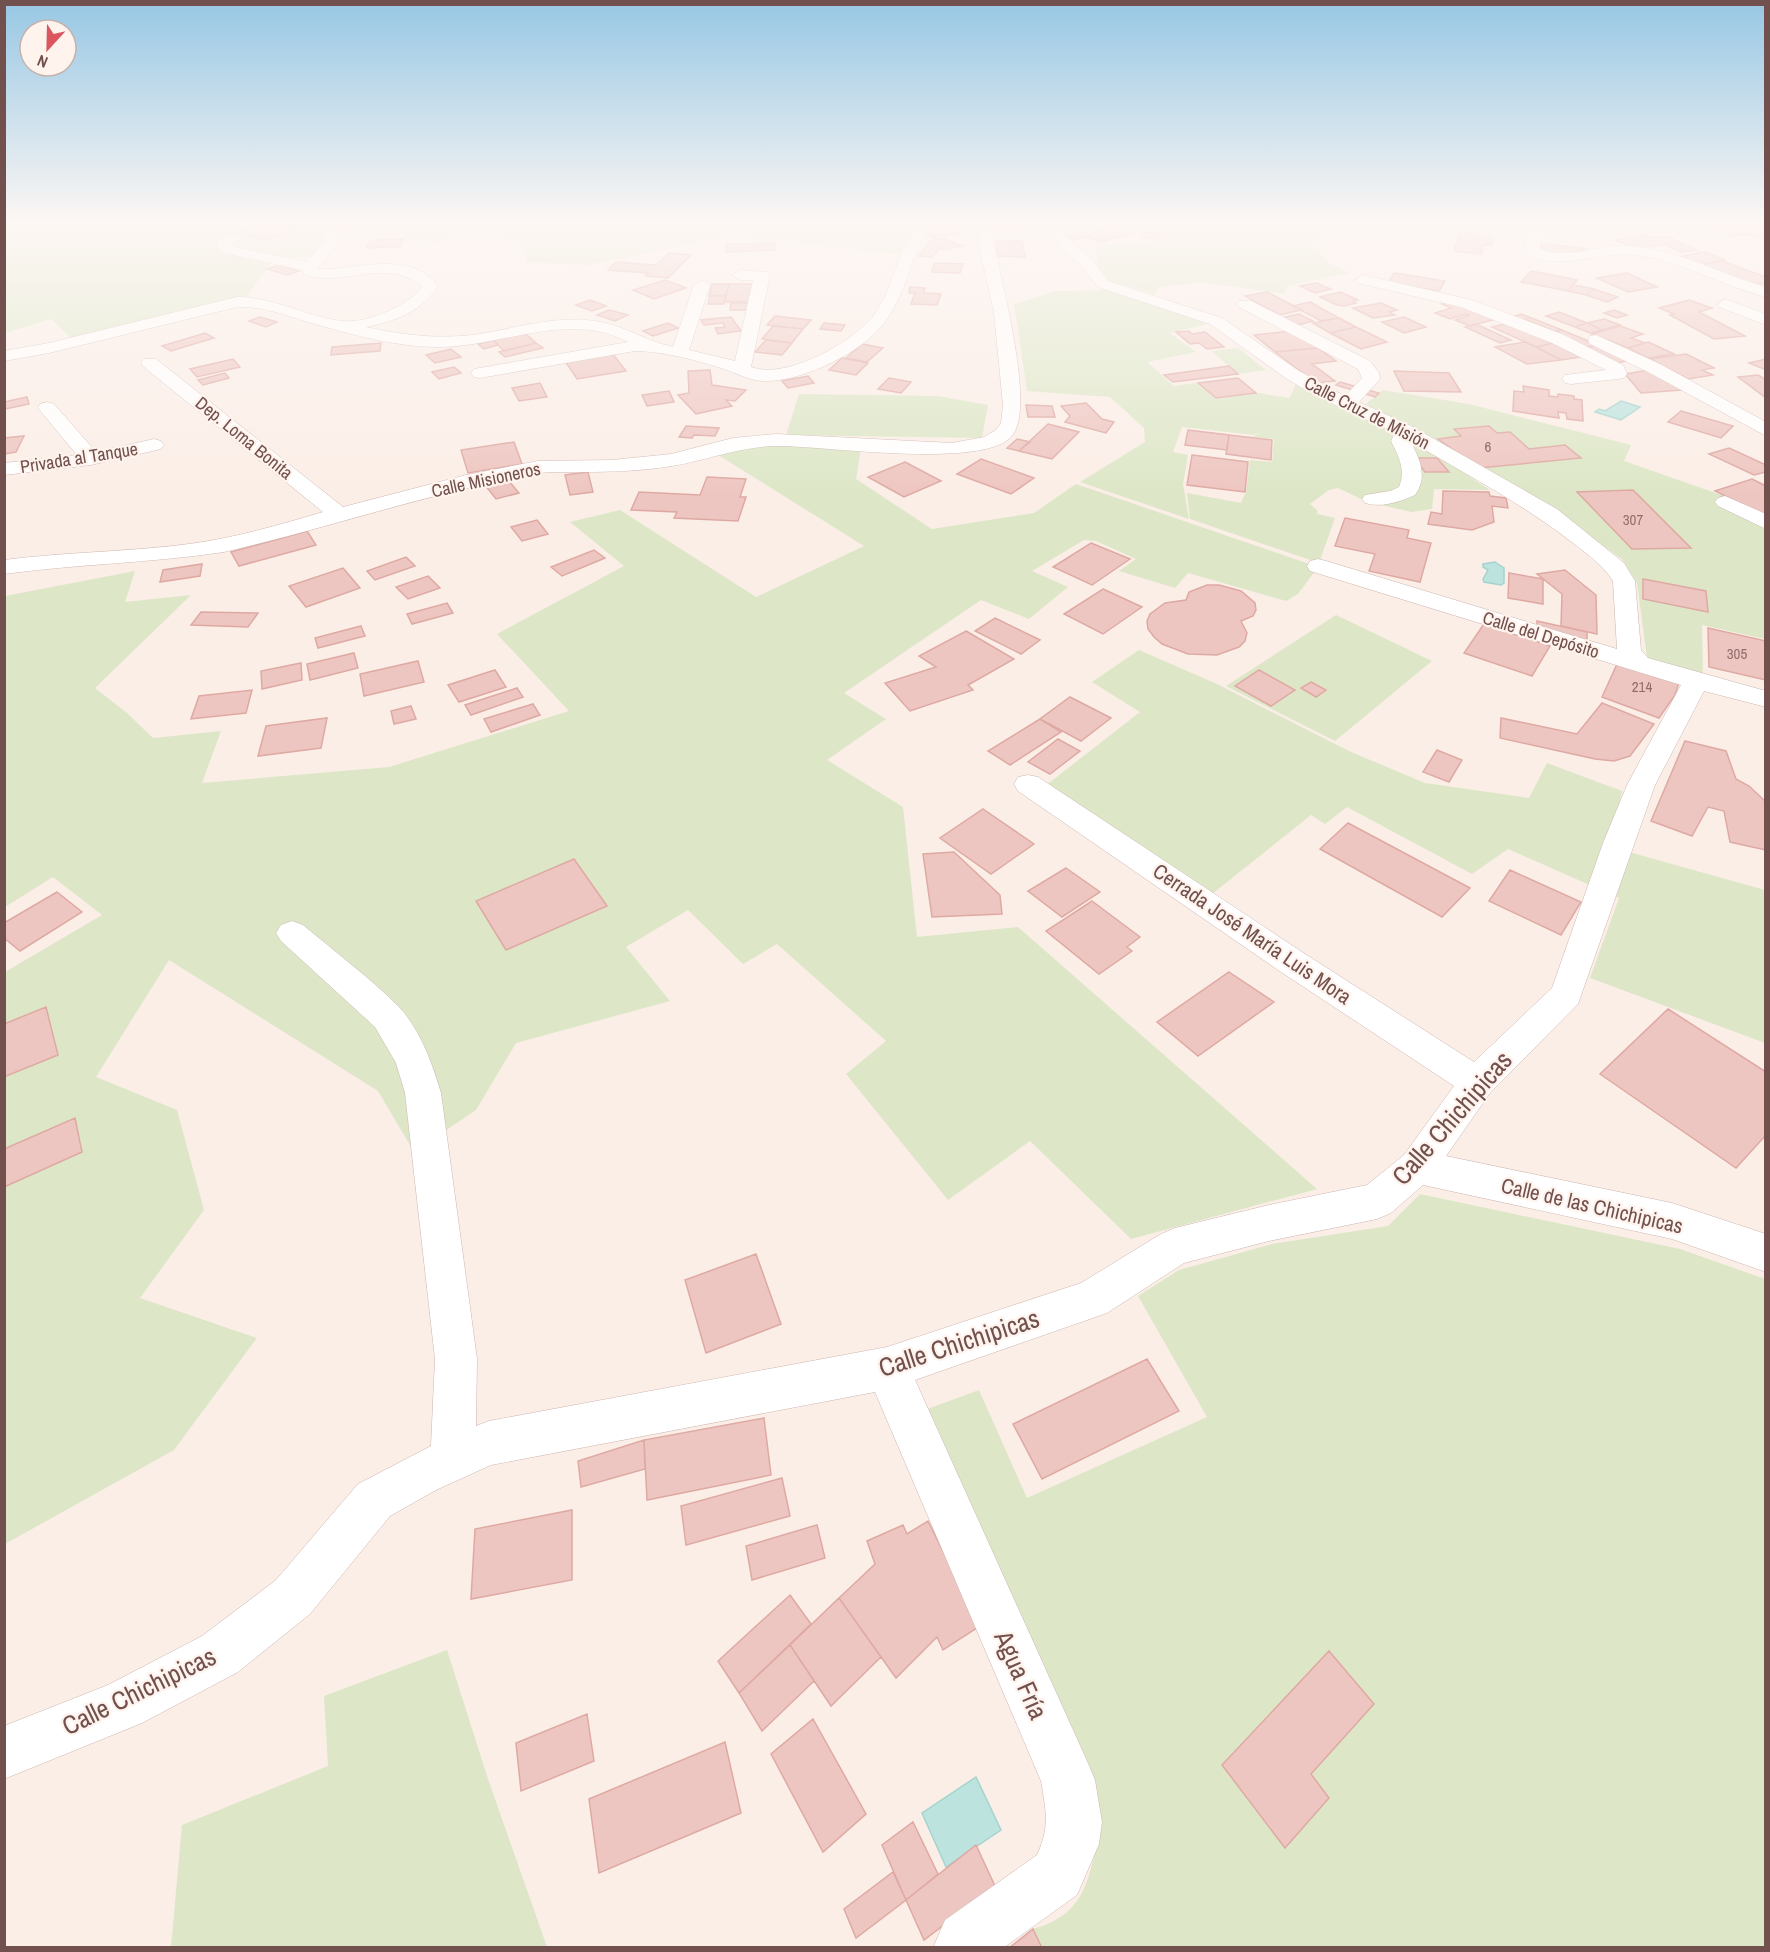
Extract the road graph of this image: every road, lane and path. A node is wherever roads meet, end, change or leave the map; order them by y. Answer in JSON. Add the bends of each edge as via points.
{"nodes":[{"id":1,"x":193,"y":312,"type":"edge"},
{"id":2,"x":292,"y":312,"type":"edge"},
{"id":3,"x":395,"y":312,"type":"edge"},
{"id":4,"x":693,"y":312,"type":"edge"},
{"id":5,"x":754,"y":312,"type":"edge"},
{"id":6,"x":883,"y":312,"type":"edge"},
{"id":7,"x":1002,"y":312,"type":"edge"},
{"id":8,"x":1192,"y":312,"type":"edge"},
{"id":9,"x":1262,"y":312,"type":"edge"},
{"id":10,"x":1489,"y":312,"type":"edge"},
{"id":11,"x":1505,"y":312,"type":"edge"},
{"id":12,"x":1522,"y":312,"type":"edge"},
{"id":13,"x":1746,"y":312,"type":"edge"},
{"id":14,"x":1500,"y":316,"type":"junction"},
{"id":15,"x":1766,"y":320,"type":"edge"},
{"id":16,"x":340,"y":326,"type":"junction"},
{"id":17,"x":650,"y":346,"type":"junction"},
{"id":18,"x":680,"y":352,"type":"junction"},
{"id":19,"x":4,"y":356,"type":"edge"},
{"id":20,"x":150,"y":363,"type":"dead end"},
{"id":21,"x":742,"y":369,"type":"junction"},
{"id":22,"x":480,"y":373,"type":"dead end"},
{"id":23,"x":1571,"y":379,"type":"dead end"},
{"id":24,"x":1347,"y":404,"type":"junction"},
{"id":25,"x":47,"y":408,"type":"dead end"},
{"id":26,"x":1766,"y":430,"type":"edge"},
{"id":27,"x":1406,"y":431,"type":"junction"},
{"id":28,"x":154,"y":445,"type":"dead end"},
{"id":29,"x":91,"y":459,"type":"junction"},
{"id":30,"x":4,"y":469,"type":"edge"},
{"id":31,"x":1372,"y":499,"type":"dead end"},
{"id":32,"x":1725,"y":502,"type":"dead end"},
{"id":33,"x":339,"y":514,"type":"junction"},
{"id":34,"x":1766,"y":523,"type":"edge"},
{"id":35,"x":1318,"y":566,"type":"dead end"},
{"id":36,"x":4,"y":567,"type":"edge"},
{"id":37,"x":1639,"y":664,"type":"junction"},
{"id":38,"x":1696,"y":681,"type":"junction"},
{"id":39,"x":1766,"y":699,"type":"edge"},
{"id":40,"x":1028,"y":784,"type":"dead end"},
{"id":41,"x":292,"y":933,"type":"dead end"},
{"id":42,"x":1477,"y":1082,"type":"junction"},
{"id":43,"x":1417,"y":1167,"type":"junction"},
{"id":44,"x":1766,"y":1253,"type":"edge"},
{"id":45,"x":886,"y":1368,"type":"junction"},
{"id":46,"x":453,"y":1459,"type":"junction"},
{"id":47,"x":4,"y":1752,"type":"edge"},
{"id":48,"x":962,"y":1947,"type":"edge"}],
"edges":[{"from":1,"to":19,"type":"street"},
{"from":2,"to":16,"type":"street"},
{"from":3,"to":16,"type":"street"},
{"from":4,"to":18,"type":"street"},
{"from":5,"to":21,"type":"street"},
{"from":6,"to":21,"type":"street","via":[[864,335],[790,373],[765,376]]},
{"from":7,"to":33,"type":"street","name":"Calle Misioneros","via":[[1012,405],[1004,434],[990,442],[952,449],[776,440],[733,444],[672,460],[538,467]]},
{"from":8,"to":24,"type":"street","name":"Calle Cruz de Misión","via":[[1216,321],[1293,375]]},
{"from":9,"to":24,"type":"street","via":[[1364,365],[1371,379]]},
{"from":10,"to":14,"type":"street"},
{"from":11,"to":14,"type":"street"},
{"from":12,"to":26,"type":"street","via":[[1612,346]]},
{"from":13,"to":15,"type":"street"},
{"from":14,"to":23,"type":"street","via":[[1596,357],[1617,369],[1618,374]]},
{"from":16,"to":17,"type":"street","via":[[438,342],[583,325],[626,332]]},
{"from":17,"to":18,"type":"street"},
{"from":17,"to":22,"type":"street"},
{"from":18,"to":21,"type":"street"},
{"from":20,"to":33,"type":"street","name":"Dep. Loma Bonita"},
{"from":24,"to":27,"type":"street","name":"Calle Cruz de Misión"},
{"from":25,"to":29,"type":"street"},
{"from":27,"to":31,"type":"street","via":[[1401,441],[1414,478],[1408,491]]},
{"from":27,"to":37,"type":"street","name":"Calle Cruz de Misión","via":[[1549,514],[1616,568],[1624,581],[1629,651]]},
{"from":28,"to":29,"type":"street","name":"Privada al Tanque"},
{"from":29,"to":30,"type":"street","name":"Privada al Tanque"},
{"from":32,"to":34,"type":"street"},
{"from":33,"to":36,"type":"street","name":"Calle Misioneros","via":[[264,536],[187,551]]},
{"from":35,"to":37,"type":"street","name":"Calle del Depósito"},
{"from":37,"to":38,"type":"street","name":"Calle del Depósito"},
{"from":38,"to":39,"type":"street","name":"Calle del Depósito"},
{"from":38,"to":42,"type":"street","name":"Calle Chichipicas","via":[[1641,785],[1566,995]]},
{"from":40,"to":42,"type":"street","name":"Cerrada José María Luis Mora"},
{"from":41,"to":46,"type":"street","via":[[387,1017],[414,1063],[423,1093],[456,1359]]},
{"from":42,"to":43,"type":"street","name":"Calle Chichipicas"},
{"from":43,"to":44,"type":"street","name":"Calle de las Chichipicas","via":[[1672,1221]]},
{"from":43,"to":45,"type":"street","name":"Calle Chichipicas","via":[[1377,1201],[1175,1247],[1092,1299]]},
{"from":45,"to":46,"type":"street","name":"Calle Chichipicas","via":[[489,1443]]},
{"from":45,"to":48,"type":"street","name":"Agua Fría","via":[[1063,1770],[1074,1810],[1071,1844],[1057,1875],[965,1940]]},
{"from":46,"to":47,"type":"street","name":"Calle Chichipicas","via":[[374,1500],[293,1597],[220,1653],[124,1705]]}]}
